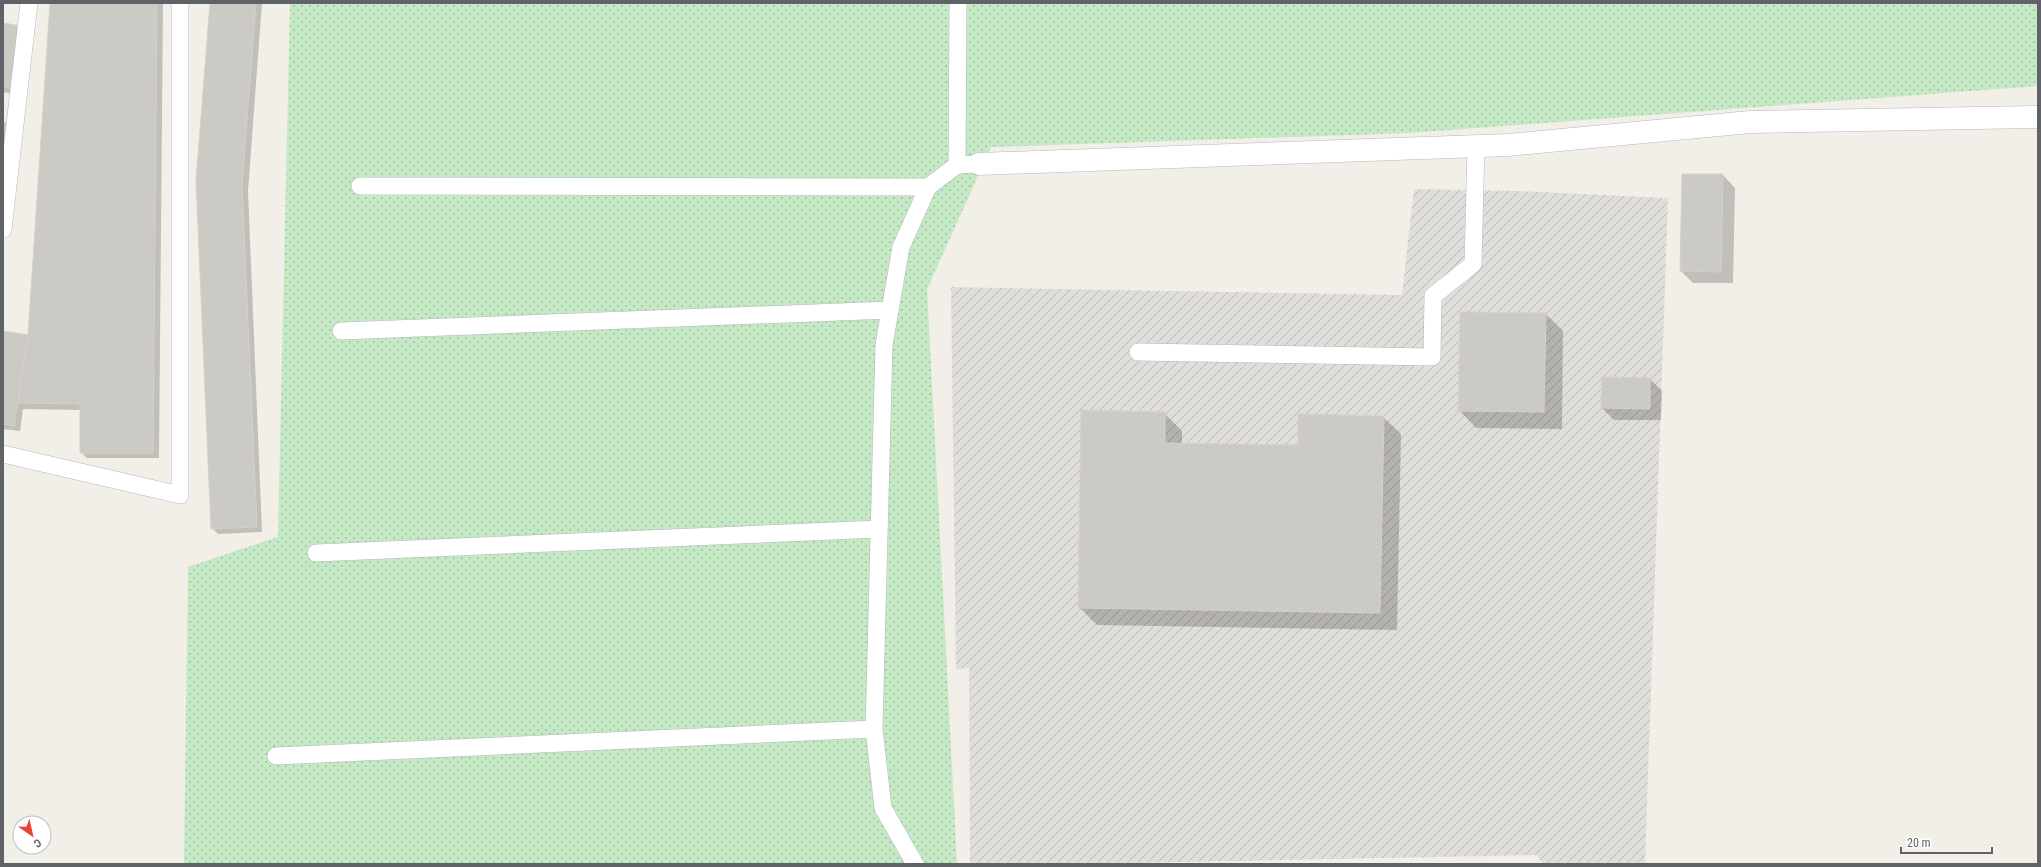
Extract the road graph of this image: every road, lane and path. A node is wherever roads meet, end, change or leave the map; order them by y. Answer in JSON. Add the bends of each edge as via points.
{"nodes":[{"id":1,"x":29,"y":3,"type":"edge"},
{"id":2,"x":180,"y":3,"type":"edge"},
{"id":3,"x":958,"y":3,"type":"edge"},
{"id":4,"x":10,"y":103,"type":"edge"},
{"id":5,"x":2038,"y":117,"type":"edge"},
{"id":6,"x":1476,"y":146,"type":"junction"},
{"id":7,"x":980,"y":164,"type":"joint"},
{"id":8,"x":957,"y":165,"type":"junction"},
{"id":9,"x":360,"y":186,"type":"dead end"},
{"id":10,"x":928,"y":187,"type":"junction"},
{"id":11,"x":5,"y":199,"type":"edge"},
{"id":12,"x":3,"y":229,"type":"edge"},
{"id":13,"x":890,"y":310,"type":"junction"},
{"id":14,"x":341,"y":331,"type":"dead end"},
{"id":15,"x":1138,"y":352,"type":"dead end"},
{"id":16,"x":3,"y":454,"type":"edge"},
{"id":17,"x":879,"y":529,"type":"junction"},
{"id":18,"x":316,"y":553,"type":"dead end"},
{"id":19,"x":874,"y":729,"type":"junction"},
{"id":20,"x":276,"y":756,"type":"dead end"},
{"id":21,"x":915,"y":864,"type":"edge"}],
"edges":[{"from":1,"to":4,"type":"lane"},
{"from":2,"to":16,"type":"lane","via":[[180,495]]},
{"from":3,"to":8,"type":"lane"},
{"from":4,"to":11,"type":"lane"},
{"from":5,"to":6,"type":"street","via":[[1750,122]]},
{"from":6,"to":7,"type":"street"},
{"from":6,"to":15,"type":"lane","via":[[1473,264],[1433,296],[1432,357]]},
{"from":7,"to":8,"type":"lane"},
{"from":8,"to":10,"type":"lane"},
{"from":9,"to":10,"type":"lane"},
{"from":10,"to":13,"type":"lane","via":[[901,247]]},
{"from":11,"to":12,"type":"lane"},
{"from":13,"to":14,"type":"lane"},
{"from":13,"to":17,"type":"lane","via":[[884,345]]},
{"from":17,"to":18,"type":"lane"},
{"from":17,"to":19,"type":"lane"},
{"from":19,"to":20,"type":"lane"},
{"from":19,"to":21,"type":"lane","via":[[883,808]]}]}
